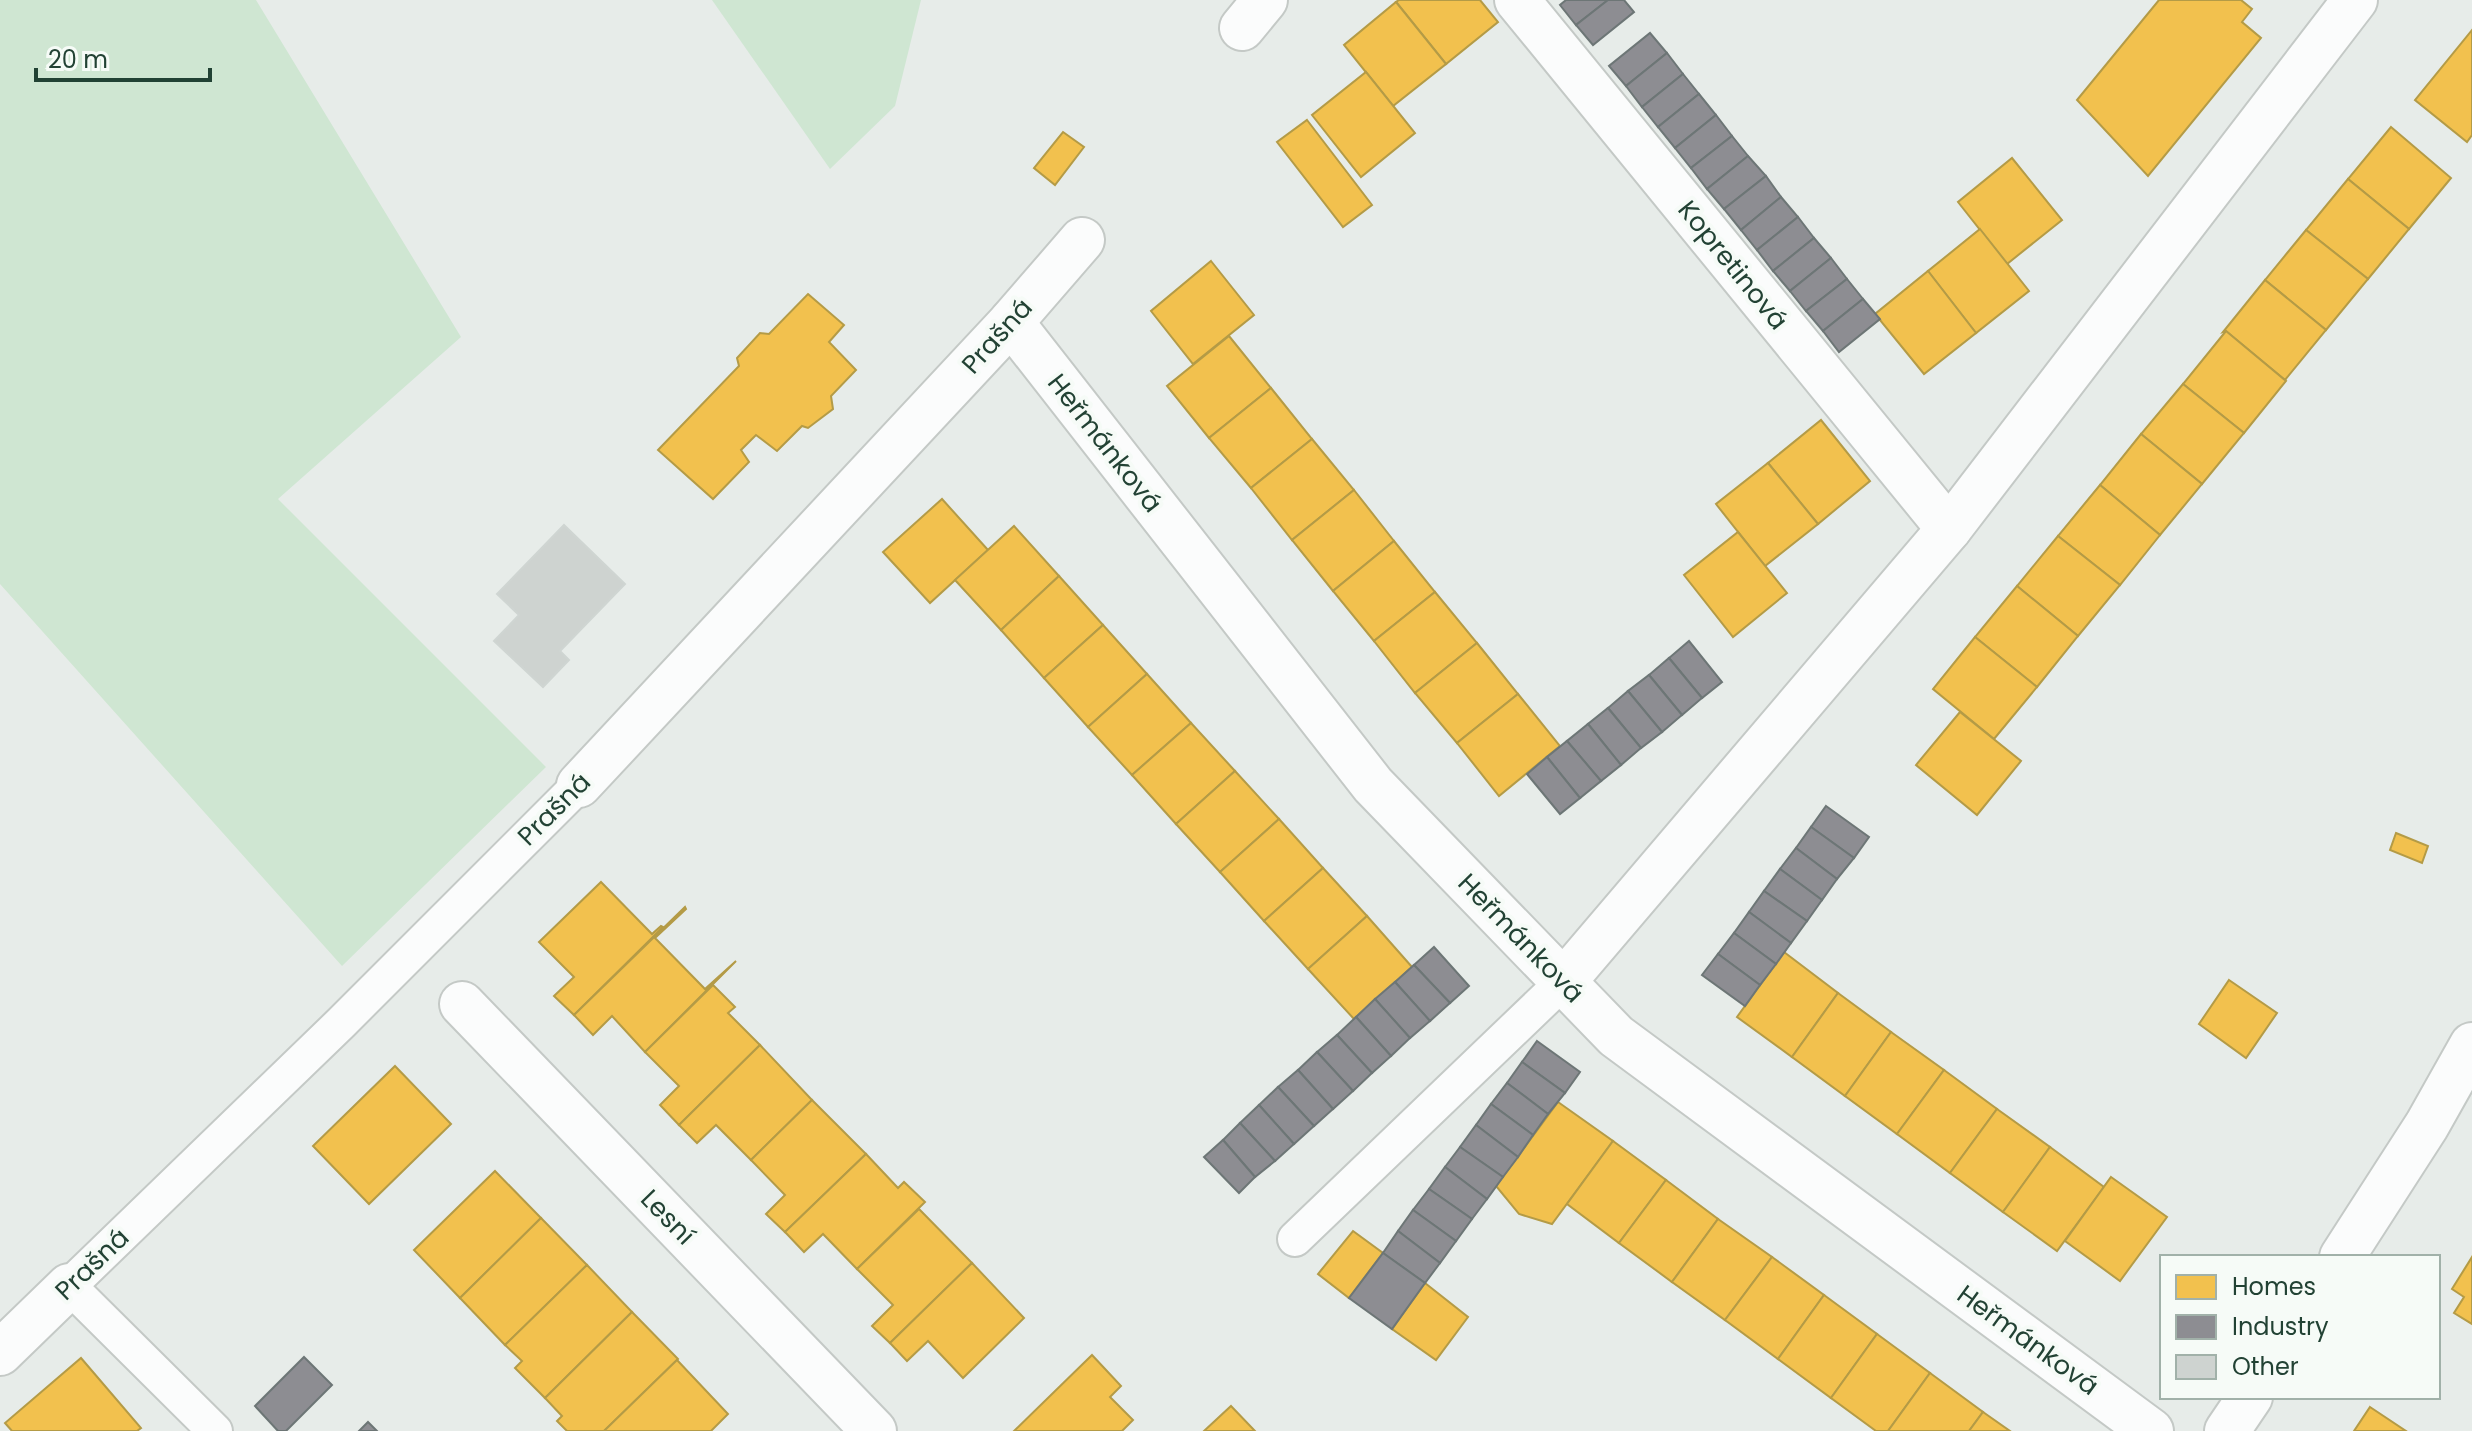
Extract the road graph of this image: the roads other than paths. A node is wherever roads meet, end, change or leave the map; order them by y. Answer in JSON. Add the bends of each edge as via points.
{"nodes":[{"id":1,"x":1517,"y":0,"type":"edge"},
{"id":2,"x":2355,"y":0,"type":"edge"},
{"id":3,"x":1082,"y":240,"type":"dead end"},
{"id":4,"x":1011,"y":322,"type":"junction"},
{"id":5,"x":1949,"y":529,"type":"junction"},
{"id":6,"x":579,"y":785,"type":"joint"},
{"id":7,"x":1564,"y":981,"type":"junction"},
{"id":8,"x":462,"y":1004,"type":"dead end"},
{"id":9,"x":2472,"y":1045,"type":"edge"},
{"id":10,"x":1295,"y":1239,"type":"dead end"},
{"id":11,"x":2343,"y":1255,"type":"edge"},
{"id":12,"x":69,"y":1286,"type":"junction"},
{"id":13,"x":0,"y":1353,"type":"edge"},
{"id":14,"x":2249,"y":1399,"type":"edge"},
{"id":15,"x":215,"y":1431,"type":"edge"},
{"id":16,"x":874,"y":1431,"type":"edge"},
{"id":17,"x":2151,"y":1431,"type":"edge"},
{"id":18,"x":2227,"y":1431,"type":"edge"}],
"edges":[{"from":1,"to":5,"type":"street","name":"Kopretinová"},
{"from":2,"to":5,"type":"street"},
{"from":3,"to":4,"type":"street","name":"Prašná"},
{"from":4,"to":6,"type":"street","name":"Prašná"},
{"from":4,"to":7,"type":"street","name":"Heřmánková","via":[[1373,785]]},
{"from":5,"to":7,"type":"street"},
{"from":6,"to":12,"type":"lane","name":"Prašná"},
{"from":7,"to":10,"type":"lane"},
{"from":7,"to":17,"type":"street","name":"Heřmánková","via":[[1616,1036]]},
{"from":8,"to":16,"type":"street","name":"Lesní"},
{"from":9,"to":11,"type":"street"},
{"from":12,"to":13,"type":"street","name":"Prašná"},
{"from":12,"to":15,"type":"lane"},
{"from":14,"to":18,"type":"street"}]}
